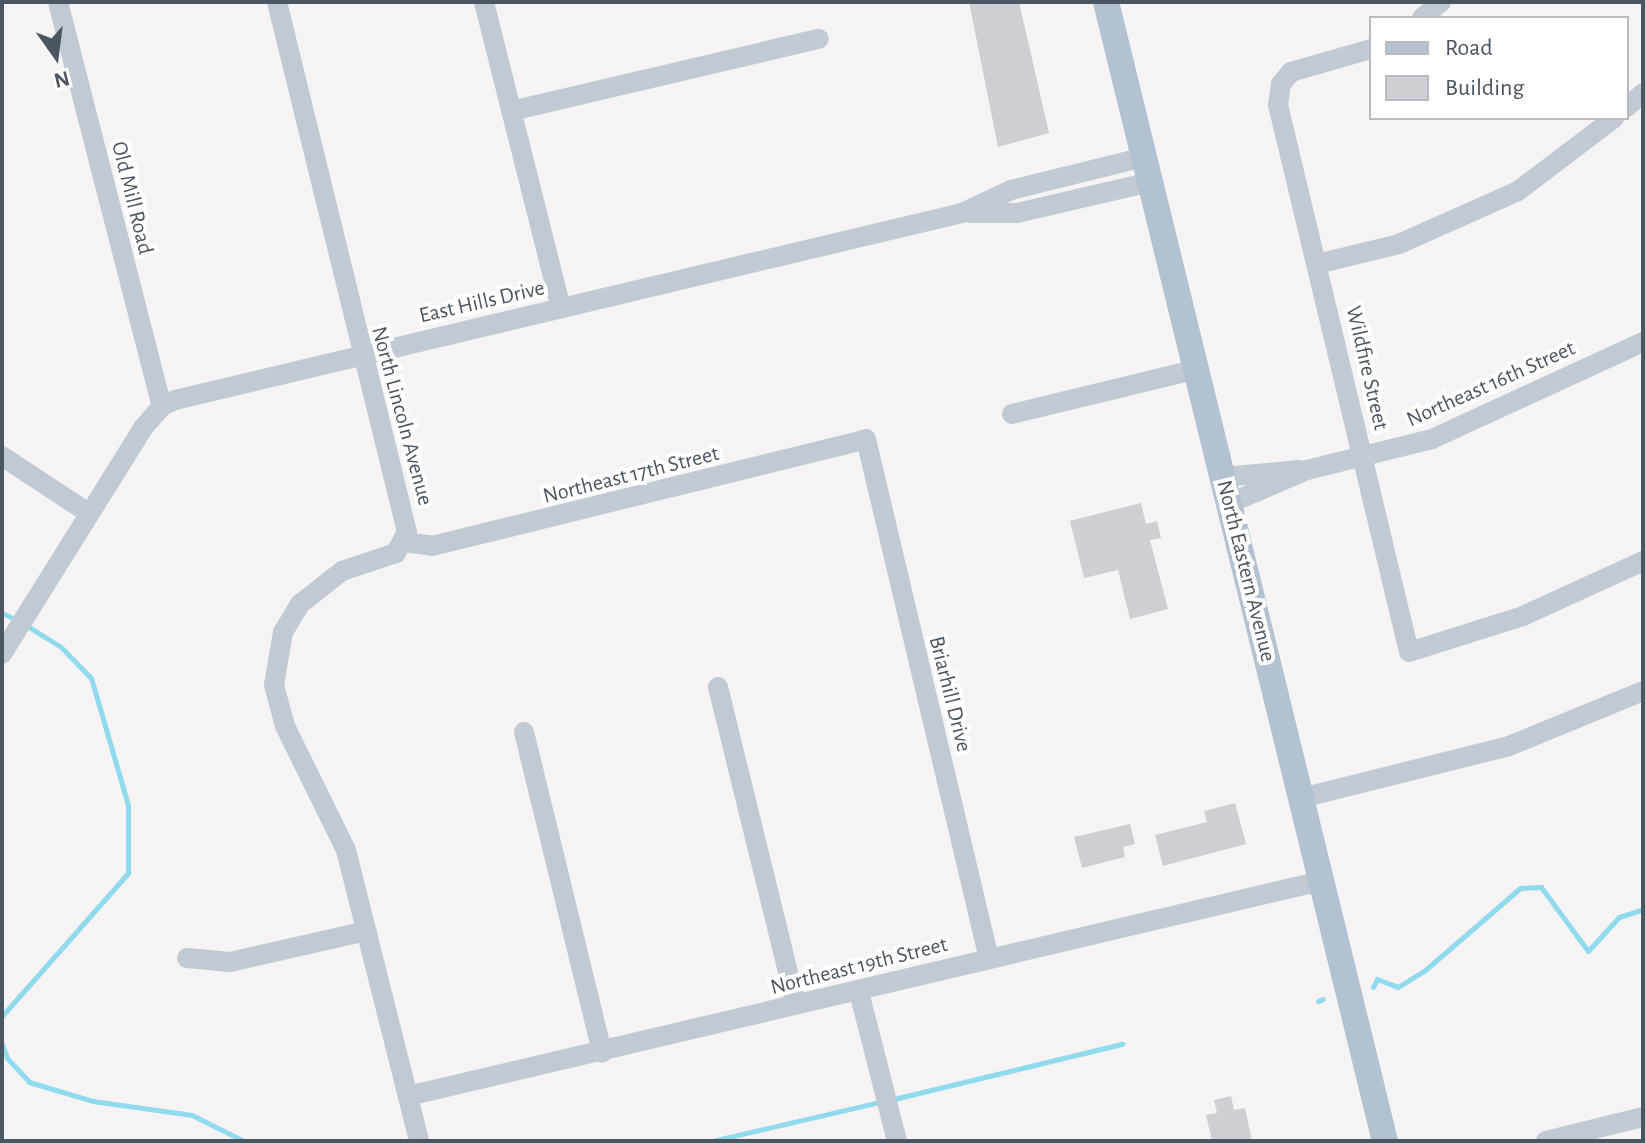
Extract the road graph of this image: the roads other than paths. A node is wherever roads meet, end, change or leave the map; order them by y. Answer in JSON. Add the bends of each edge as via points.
{"nodes":[{"id":1,"x":58,"y":2,"type":"edge"},
{"id":2,"x":277,"y":2,"type":"edge"},
{"id":3,"x":484,"y":2,"type":"edge"},
{"id":4,"x":1106,"y":2,"type":"edge"},
{"id":5,"x":1441,"y":2,"type":"edge"},
{"id":6,"x":1424,"y":16,"type":"edge"},
{"id":7,"x":819,"y":39,"type":"dead end"},
{"id":8,"x":1369,"y":50,"type":"edge"},
{"id":9,"x":511,"y":111,"type":"junction"},
{"id":10,"x":1611,"y":120,"type":"edge"},
{"id":11,"x":1147,"y":169,"type":"junction"},
{"id":12,"x":1317,"y":264,"type":"junction"},
{"id":13,"x":561,"y":308,"type":"junction"},
{"id":14,"x":1643,"y":342,"type":"edge"},
{"id":15,"x":361,"y":355,"type":"junction"},
{"id":16,"x":1198,"y":369,"type":"junction"},
{"id":17,"x":162,"y":406,"type":"junction"},
{"id":18,"x":1012,"y":414,"type":"dead end"},
{"id":19,"x":866,"y":439,"type":"joint"},
{"id":20,"x":2,"y":456,"type":"edge"},
{"id":21,"x":1363,"y":457,"type":"junction"},
{"id":22,"x":1307,"y":470,"type":"junction"},
{"id":23,"x":1224,"y":477,"type":"junction"},
{"id":24,"x":1230,"y":503,"type":"junction"},
{"id":25,"x":90,"y":514,"type":"junction"},
{"id":26,"x":405,"y":542,"type":"junction"},
{"id":27,"x":1643,"y":561,"type":"edge"},
{"id":28,"x":6,"y":646,"type":"edge"},
{"id":29,"x":718,"y":687,"type":"dead end"},
{"id":30,"x":1643,"y":691,"type":"edge"},
{"id":31,"x":524,"y":732,"type":"dead end"},
{"id":32,"x":1301,"y":798,"type":"junction"},
{"id":33,"x":1321,"y":881,"type":"junction"},
{"id":34,"x":367,"y":931,"type":"junction"},
{"id":35,"x":187,"y":958,"type":"dead end"},
{"id":36,"x":989,"y":959,"type":"junction"},
{"id":37,"x":859,"y":992,"type":"junction"},
{"id":38,"x":796,"y":1005,"type":"junction"},
{"id":39,"x":602,"y":1053,"type":"junction"},
{"id":40,"x":408,"y":1096,"type":"junction"},
{"id":41,"x":1643,"y":1117,"type":"edge"},
{"id":42,"x":895,"y":1132,"type":"edge"},
{"id":43,"x":419,"y":1141,"type":"edge"},
{"id":44,"x":1385,"y":1141,"type":"edge"},
{"id":45,"x":1546,"y":1141,"type":"edge"}],
"edges":[{"from":1,"to":17,"type":"street","name":"Old Mill Road"},
{"from":2,"to":15,"type":"street","name":"North Lincoln Avenue"},
{"from":3,"to":9,"type":"street"},
{"from":4,"to":11,"type":"main road","name":"North Eastern Avenue"},
{"from":5,"to":6,"type":"street"},
{"from":7,"to":9,"type":"street"},
{"from":8,"to":12,"type":"street","name":"Wildfire Street","via":[[1291,72],[1278,95]]},
{"from":9,"to":13,"type":"street"},
{"from":10,"to":12,"type":"street","via":[[1518,191],[1399,244]]},
{"from":11,"to":13,"type":"street","name":"East Hills Drive","via":[[1011,190],[962,213]]},
{"from":11,"to":16,"type":"main road","name":"North Eastern Avenue"},
{"from":12,"to":21,"type":"street","name":"Wildfire Street"},
{"from":13,"to":15,"type":"street","name":"East Hills Drive"},
{"from":14,"to":21,"type":"street","name":"Northeast 16th Street","via":[[1432,439]]},
{"from":15,"to":17,"type":"street","name":"East Hills Drive"},
{"from":15,"to":26,"type":"street","name":"North Lincoln Avenue","via":[[405,523]]},
{"from":16,"to":18,"type":"street"},
{"from":16,"to":23,"type":"main road","name":"North Eastern Avenue"},
{"from":17,"to":25,"type":"street"},
{"from":19,"to":26,"type":"street","name":"Northeast 17th Street","via":[[447,543]]},
{"from":19,"to":36,"type":"street","name":"Briarhill Drive"},
{"from":20,"to":25,"type":"street"},
{"from":21,"to":22,"type":"street","name":"Northeast 16th Street"},
{"from":21,"to":27,"type":"street","name":"Wildfire Street","via":[[1409,652],[1523,616]]},
{"from":22,"to":23,"type":"street","name":"Northeast 16th Street"},
{"from":22,"to":24,"type":"street","name":"Northeast 16th Street"},
{"from":23,"to":24,"type":"main road","name":"North Eastern Avenue"},
{"from":24,"to":32,"type":"main road","name":"North Eastern Avenue"},
{"from":25,"to":28,"type":"street"},
{"from":26,"to":34,"type":"street","via":[[396,553],[342,571],[310,593],[283,632],[275,677],[285,726],[327,802],[346,850]]},
{"from":29,"to":38,"type":"street"},
{"from":30,"to":32,"type":"street","via":[[1509,746]]},
{"from":31,"to":39,"type":"street"},
{"from":32,"to":33,"type":"main road","name":"North Eastern Avenue"},
{"from":33,"to":36,"type":"street","name":"Northeast 19th Street"},
{"from":33,"to":44,"type":"main road","name":"North Eastern Avenue"},
{"from":34,"to":35,"type":"street","via":[[230,962]]},
{"from":34,"to":40,"type":"street"},
{"from":36,"to":37,"type":"street","name":"Northeast 19th Street"},
{"from":37,"to":38,"type":"street","name":"Northeast 19th Street"},
{"from":37,"to":42,"type":"street"},
{"from":38,"to":39,"type":"street","name":"Northeast 19th Street"},
{"from":39,"to":40,"type":"street","name":"Northeast 19th Street"},
{"from":40,"to":43,"type":"street"},
{"from":41,"to":45,"type":"street"}]}
